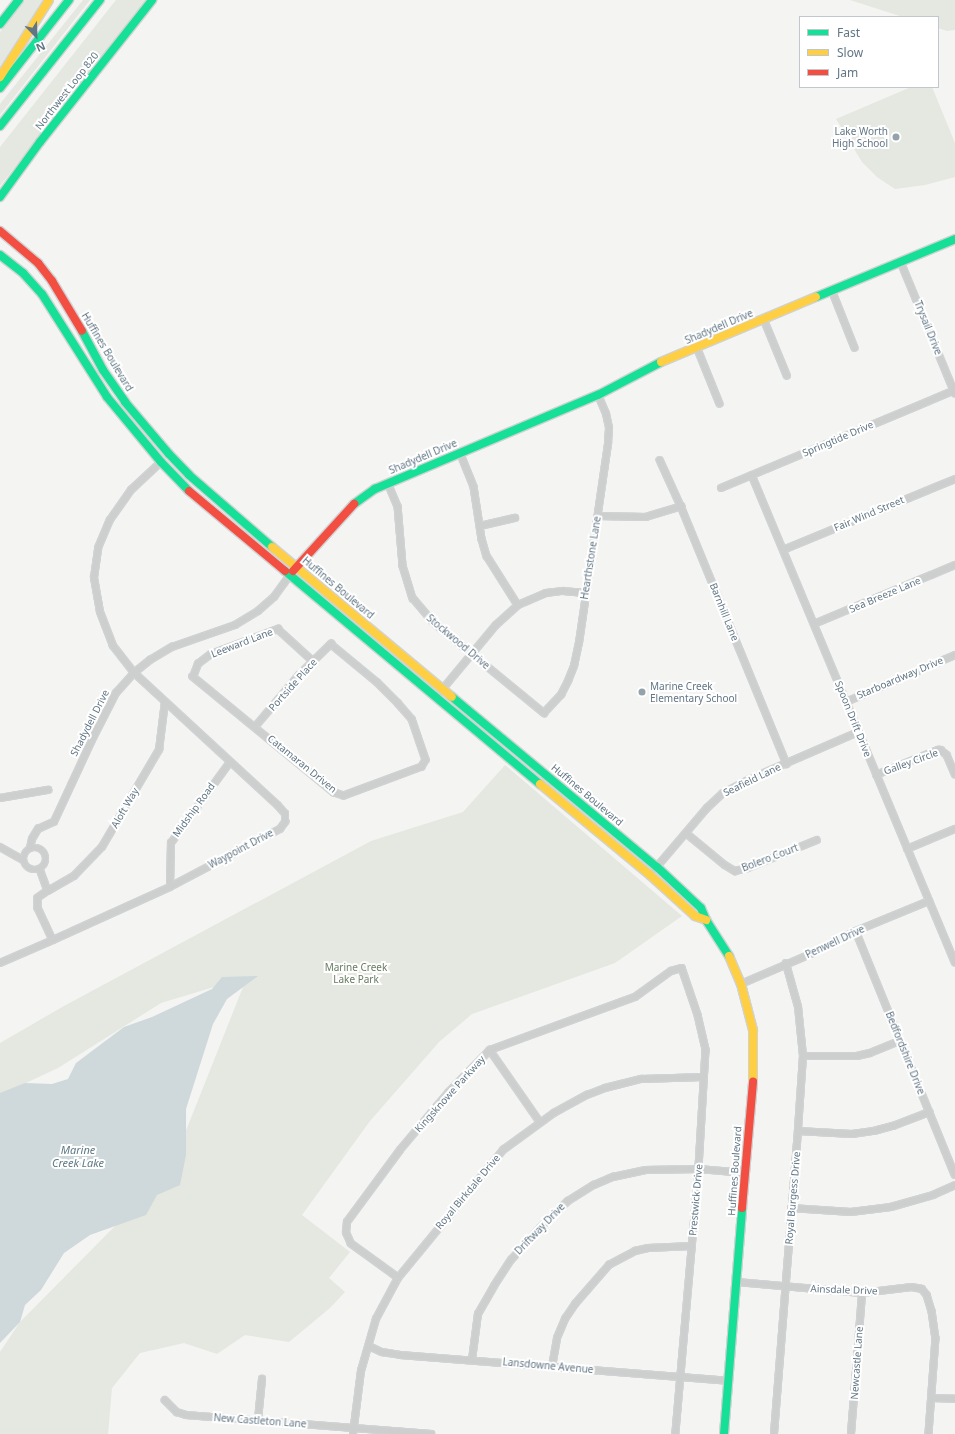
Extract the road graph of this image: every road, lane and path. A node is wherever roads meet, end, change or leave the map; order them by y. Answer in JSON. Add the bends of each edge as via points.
{"nodes":[{"id":1,"x":19,"y":0,"type":"edge"},
{"id":2,"x":49,"y":0,"type":"edge"},
{"id":3,"x":69,"y":0,"type":"edge"},
{"id":4,"x":100,"y":0,"type":"edge"},
{"id":5,"x":152,"y":0,"type":"edge"},
{"id":6,"x":0,"y":24,"type":"edge"},
{"id":7,"x":0,"y":77,"type":"edge"},
{"id":8,"x":0,"y":88,"type":"edge"},
{"id":9,"x":0,"y":126,"type":"edge"},
{"id":10,"x":13,"y":177,"type":"junction"},
{"id":11,"x":0,"y":196,"type":"edge"},
{"id":12,"x":0,"y":204,"type":"edge"},
{"id":13,"x":0,"y":231,"type":"edge"},
{"id":14,"x":955,"y":239,"type":"edge"},
{"id":15,"x":0,"y":254,"type":"edge"},
{"id":16,"x":901,"y":262,"type":"junction"},
{"id":17,"x":832,"y":290,"type":"junction"},
{"id":18,"x":70,"y":309,"type":"junction"},
{"id":19,"x":57,"y":317,"type":"junction"},
{"id":20,"x":764,"y":319,"type":"junction"},
{"id":21,"x":697,"y":347,"type":"junction"},
{"id":22,"x":855,"y":348,"type":"dead end"},
{"id":23,"x":787,"y":375,"type":"dead end"},
{"id":24,"x":955,"y":391,"type":"edge"},
{"id":25,"x":598,"y":395,"type":"junction"},
{"id":26,"x":720,"y":404,"type":"dead end"},
{"id":27,"x":460,"y":452,"type":"junction"},
{"id":28,"x":169,"y":454,"type":"junction"},
{"id":29,"x":660,"y":460,"type":"dead end"},
{"id":30,"x":161,"y":462,"type":"junction"},
{"id":31,"x":752,"y":475,"type":"junction"},
{"id":32,"x":955,"y":479,"type":"edge"},
{"id":33,"x":388,"y":483,"type":"junction"},
{"id":34,"x":721,"y":488,"type":"dead end"},
{"id":35,"x":681,"y":506,"type":"junction"},
{"id":36,"x":598,"y":516,"type":"junction"},
{"id":37,"x":515,"y":518,"type":"dead end"},
{"id":38,"x":480,"y":526,"type":"junction"},
{"id":39,"x":784,"y":550,"type":"junction"},
{"id":40,"x":955,"y":565,"type":"edge"},
{"id":41,"x":297,"y":568,"type":"junction"},
{"id":42,"x":290,"y":575,"type":"junction"},
{"id":43,"x":585,"y":593,"type":"junction"},
{"id":44,"x":518,"y":604,"type":"junction"},
{"id":45,"x":814,"y":624,"type":"junction"},
{"id":46,"x":472,"y":654,"type":"junction"},
{"id":47,"x":955,"y":655,"type":"edge"},
{"id":48,"x":313,"y":661,"type":"junction"},
{"id":49,"x":134,"y":672,"type":"junction"},
{"id":50,"x":193,"y":676,"type":"joint"},
{"id":51,"x":444,"y":689,"type":"junction"},
{"id":52,"x":437,"y":696,"type":"junction"},
{"id":53,"x":165,"y":702,"type":"junction"},
{"id":54,"x":846,"y":702,"type":"junction"},
{"id":55,"x":544,"y":713,"type":"joint"},
{"id":56,"x":412,"y":719,"type":"joint"},
{"id":57,"x":255,"y":727,"type":"junction"},
{"id":58,"x":858,"y":732,"type":"junction"},
{"id":59,"x":230,"y":762,"type":"junction"},
{"id":60,"x":786,"y":764,"type":"junction"},
{"id":61,"x":955,"y":774,"type":"edge"},
{"id":62,"x":876,"y":775,"type":"junction"},
{"id":63,"x":557,"y":784,"type":"junction"},
{"id":64,"x":48,"y":790,"type":"dead end"},
{"id":65,"x":549,"y":792,"type":"junction"},
{"id":66,"x":0,"y":798,"type":"edge"},
{"id":67,"x":955,"y":829,"type":"edge"},
{"id":68,"x":686,"y":833,"type":"junction"},
{"id":69,"x":817,"y":840,"type":"dead end"},
{"id":70,"x":0,"y":846,"type":"edge"},
{"id":71,"x":30,"y":848,"type":"junction"},
{"id":72,"x":907,"y":849,"type":"junction"},
{"id":73,"x":23,"y":860,"type":"junction"},
{"id":74,"x":657,"y":867,"type":"junction"},
{"id":75,"x":40,"y":868,"type":"junction"},
{"id":76,"x":650,"y":875,"type":"junction"},
{"id":77,"x":170,"y":887,"type":"junction"},
{"id":78,"x":48,"y":892,"type":"junction"},
{"id":79,"x":929,"y":901,"type":"junction"},
{"id":80,"x":706,"y":920,"type":"junction"},
{"id":81,"x":856,"y":931,"type":"junction"},
{"id":82,"x":53,"y":940,"type":"junction"},
{"id":83,"x":955,"y":962,"type":"edge"},
{"id":84,"x":0,"y":963,"type":"edge"},
{"id":85,"x":786,"y":964,"type":"junction"},
{"id":86,"x":682,"y":968,"type":"joint"},
{"id":87,"x":741,"y":984,"type":"junction"},
{"id":88,"x":900,"y":1041,"type":"junction"},
{"id":89,"x":490,"y":1050,"type":"junction"},
{"id":90,"x":802,"y":1056,"type":"junction"},
{"id":91,"x":704,"y":1077,"type":"junction"},
{"id":92,"x":929,"y":1112,"type":"junction"},
{"id":93,"x":540,"y":1122,"type":"junction"},
{"id":94,"x":798,"y":1131,"type":"junction"},
{"id":95,"x":699,"y":1169,"type":"junction"},
{"id":96,"x":745,"y":1173,"type":"junction"},
{"id":97,"x":955,"y":1175,"type":"edge"},
{"id":98,"x":955,"y":1185,"type":"edge"},
{"id":99,"x":791,"y":1208,"type":"junction"},
{"id":100,"x":692,"y":1246,"type":"junction"},
{"id":101,"x":398,"y":1278,"type":"junction"},
{"id":102,"x":737,"y":1282,"type":"junction"},
{"id":103,"x":786,"y":1287,"type":"junction"},
{"id":104,"x":862,"y":1293,"type":"junction"},
{"id":105,"x":368,"y":1346,"type":"junction"},
{"id":106,"x":472,"y":1360,"type":"junction"},
{"id":107,"x":552,"y":1367,"type":"junction"},
{"id":108,"x":680,"y":1377,"type":"junction"},
{"id":109,"x":262,"y":1380,"type":"dead end"},
{"id":110,"x":728,"y":1381,"type":"junction"},
{"id":111,"x":932,"y":1398,"type":"junction"},
{"id":112,"x":955,"y":1399,"type":"edge"},
{"id":113,"x":165,"y":1400,"type":"dead end"},
{"id":114,"x":258,"y":1420,"type":"junction"},
{"id":115,"x":353,"y":1431,"type":"edge"},
{"id":116,"x":431,"y":1434,"type":"edge"},
{"id":117,"x":676,"y":1434,"type":"edge"},
{"id":118,"x":724,"y":1434,"type":"edge"},
{"id":119,"x":774,"y":1434,"type":"edge"},
{"id":120,"x":851,"y":1434,"type":"edge"},
{"id":121,"x":929,"y":1434,"type":"edge"}],
"edges":[{"from":1,"to":6,"type":"main road"},
{"from":2,"to":7,"type":"main road"},
{"from":3,"to":8,"type":"main road"},
{"from":4,"to":9,"type":"main road"},
{"from":5,"to":10,"type":"main road","name":"Northwest Loop 820"},
{"from":10,"to":11,"type":"main road","name":"Northwest Loop 820"},
{"from":10,"to":12,"type":"main road","via":[[12,185]]},
{"from":13,"to":18,"type":"main road","name":"Huffines Boulevard","via":[[38,263]]},
{"from":14,"to":16,"type":"main road","name":"Shadydell Drive"},
{"from":15,"to":19,"type":"main road","name":"Huffines Boulevard","via":[[22,272],[42,294]]},
{"from":16,"to":17,"type":"main road","name":"Shadydell Drive"},
{"from":16,"to":24,"type":"street","name":"Trysail Drive"},
{"from":17,"to":20,"type":"main road","name":"Shadydell Drive"},
{"from":17,"to":22,"type":"street"},
{"from":18,"to":19,"type":"main road"},
{"from":18,"to":28,"type":"main road","name":"Huffines Boulevard","via":[[103,370],[125,402]]},
{"from":19,"to":30,"type":"main road","name":"Huffines Boulevard","via":[[107,397]]},
{"from":20,"to":21,"type":"main road","name":"Shadydell Drive"},
{"from":20,"to":23,"type":"street"},
{"from":21,"to":25,"type":"main road","name":"Shadydell Drive","via":[[661,362]]},
{"from":21,"to":26,"type":"street"},
{"from":24,"to":31,"type":"street","name":"Springtide Drive"},
{"from":25,"to":27,"type":"main road","name":"Shadydell Drive"},
{"from":25,"to":36,"type":"street","name":"Hearthstone Lane","via":[[609,428]]},
{"from":27,"to":33,"type":"main road","name":"Shadydell Drive"},
{"from":27,"to":38,"type":"street","via":[[474,487]]},
{"from":28,"to":30,"type":"main road"},
{"from":28,"to":41,"type":"main road","name":"Huffines Boulevard"},
{"from":29,"to":35,"type":"street","name":"Barnhill Lane"},
{"from":30,"to":42,"type":"main road","name":"Huffines Boulevard","via":[[191,492]]},
{"from":30,"to":49,"type":"street","name":"Waypoint Drive","via":[[131,490],[110,520],[96,559],[94,578],[100,612],[113,646]]},
{"from":31,"to":34,"type":"street","name":"Springtide Drive"},
{"from":31,"to":39,"type":"street","name":"Spoon Drift Drive"},
{"from":32,"to":39,"type":"street","name":"Fair Wind Street"},
{"from":33,"to":41,"type":"main road","name":"Shadydell Drive","via":[[349,508]]},
{"from":33,"to":46,"type":"street","name":"Stockwood Drive","via":[[398,506],[403,566],[413,598],[433,622]]},
{"from":35,"to":36,"type":"street","via":[[646,517]]},
{"from":35,"to":60,"type":"street","name":"Barnhill Lane"},
{"from":36,"to":43,"type":"street","name":"Hearthstone Lane"},
{"from":37,"to":38,"type":"street"},
{"from":38,"to":44,"type":"street","via":[[487,556]]},
{"from":39,"to":45,"type":"street","name":"Spoon Drift Drive"},
{"from":40,"to":45,"type":"street","name":"Sea Breeze Lane"},
{"from":41,"to":42,"type":"main road","name":"Shadydell Drive"},
{"from":41,"to":51,"type":"main road","name":"Huffines Boulevard"},
{"from":42,"to":49,"type":"street","name":"Shadydell Drive","via":[[274,597],[258,611],[218,632],[172,647]]},
{"from":42,"to":52,"type":"main road","name":"Huffines Boulevard"},
{"from":43,"to":44,"type":"street","via":[[546,593]]},
{"from":43,"to":55,"type":"street","name":"Hearthstone Lane","via":[[574,666],[561,695]]},
{"from":44,"to":46,"type":"street"},
{"from":45,"to":54,"type":"street","name":"Spoon Drift Drive"},
{"from":46,"to":51,"type":"street"},
{"from":46,"to":55,"type":"street","name":"Stockwood Drive"},
{"from":47,"to":54,"type":"street","name":"Starboardway Drive"},
{"from":48,"to":50,"type":"street","name":"Leeward Lane","via":[[278,629],[211,654],[198,664]]},
{"from":48,"to":56,"type":"street","name":"Portside Place","via":[[331,644],[377,682]]},
{"from":48,"to":57,"type":"street","name":"Portside Place"},
{"from":49,"to":53,"type":"street","name":"Waypoint Drive"},
{"from":49,"to":71,"type":"street","name":"Shadydell Drive","via":[[116,693],[54,822],[38,829]]},
{"from":50,"to":57,"type":"street","name":"Catamaran Driven"},
{"from":51,"to":52,"type":"street"},
{"from":51,"to":63,"type":"main road","name":"Huffines Boulevard"},
{"from":52,"to":65,"type":"main road","name":"Huffines Boulevard"},
{"from":53,"to":59,"type":"street","name":"Waypoint Drive"},
{"from":53,"to":78,"type":"street","name":"Aloft Way","via":[[159,750],[102,847],[74,876]]},
{"from":54,"to":58,"type":"street","name":"Spoon Drift Drive"},
{"from":56,"to":57,"type":"street","name":"Catamaran Driven","via":[[426,760],[422,768],[344,796],[334,792]]},
{"from":58,"to":60,"type":"street","name":"Seafield Lane"},
{"from":58,"to":62,"type":"street","name":"Spoon Drift Drive"},
{"from":59,"to":77,"type":"street","name":"Midship Road","via":[[171,843]]},
{"from":59,"to":77,"type":"street","name":"Waypoint Drive","via":[[278,806],[285,814],[285,822],[280,828]]},
{"from":60,"to":68,"type":"street","name":"Seafield Lane","via":[[722,794]]},
{"from":61,"to":62,"type":"street","name":"Galley Circle","via":[[947,755],[938,750]]},
{"from":62,"to":72,"type":"street","name":"Spoon Drift Drive"},
{"from":63,"to":65,"type":"street"},
{"from":63,"to":74,"type":"main road","name":"Huffines Boulevard"},
{"from":64,"to":66,"type":"street"},
{"from":65,"to":76,"type":"main road","name":"Huffines Boulevard"},
{"from":67,"to":72,"type":"street"},
{"from":68,"to":69,"type":"street","name":"Bolero Court","via":[[735,871]]},
{"from":68,"to":74,"type":"street","name":"Seafield Lane"},
{"from":70,"to":73,"type":"street"},
{"from":71,"to":73,"type":"street"},
{"from":71,"to":75,"type":"street","via":[[41,849],[45,855],[45,863]]},
{"from":72,"to":79,"type":"street","name":"Spoon Drift Drive"},
{"from":73,"to":75,"type":"street","via":[[29,868]]},
{"from":74,"to":76,"type":"street","name":"Seafield Lane"},
{"from":74,"to":80,"type":"main road","name":"Huffines Boulevard","via":[[701,908]]},
{"from":75,"to":78,"type":"street"},
{"from":76,"to":80,"type":"main road","name":"Huffines Boulevard","via":[[695,916]]},
{"from":77,"to":82,"type":"street","name":"Waypoint Drive"},
{"from":78,"to":82,"type":"street","name":"Aloft Way","via":[[38,898],[38,908]]},
{"from":79,"to":81,"type":"street","name":"Penwell Drive"},
{"from":79,"to":83,"type":"street","name":"Spoon Drift Drive"},
{"from":80,"to":87,"type":"main road","name":"Huffines Boulevard","via":[[729,957]]},
{"from":81,"to":85,"type":"street","name":"Penwell Drive"},
{"from":81,"to":88,"type":"street","name":"Bedfordshire Drive"},
{"from":82,"to":84,"type":"street","name":"Waypoint Drive"},
{"from":85,"to":87,"type":"street","name":"Penwell Drive"},
{"from":85,"to":90,"type":"street","name":"Royal Burgess Drive","via":[[798,1007]]},
{"from":86,"to":89,"type":"street","name":"Kingsknowe Parkway","via":[[671,972],[635,998]]},
{"from":86,"to":91,"type":"street","name":"Prestwick Drive","via":[[704,1038]]},
{"from":87,"to":96,"type":"main road","name":"Huffines Boulevard","via":[[753,1030],[754,1066]]},
{"from":88,"to":90,"type":"street","via":[[856,1056]]},
{"from":88,"to":92,"type":"street","name":"Bedfordshire Drive"},
{"from":89,"to":93,"type":"street"},
{"from":89,"to":101,"type":"street","name":"Kingsknowe Parkway","via":[[448,1093],[405,1144],[347,1222],[346,1233],[351,1244]]},
{"from":90,"to":94,"type":"street","name":"Royal Burgess Drive"},
{"from":91,"to":93,"type":"street","name":"Royal Birkdale Drive","via":[[658,1077],[620,1084],[587,1095]]},
{"from":91,"to":95,"type":"street","name":"Prestwick Drive"},
{"from":92,"to":94,"type":"street","via":[[874,1131],[852,1134]]},
{"from":92,"to":97,"type":"street","name":"Bedfordshire Drive"},
{"from":93,"to":101,"type":"street","name":"Royal Birkdale Drive","via":[[503,1150]]},
{"from":94,"to":99,"type":"street","name":"Royal Burgess Drive"},
{"from":95,"to":96,"type":"street","name":"Driftway Drive"},
{"from":95,"to":100,"type":"street","name":"Prestwick Drive"},
{"from":95,"to":106,"type":"street","name":"Driftway Drive","via":[[645,1170],[613,1177],[568,1201],[511,1260],[494,1286],[478,1314]]},
{"from":96,"to":102,"type":"main road","name":"Huffines Boulevard"},
{"from":98,"to":99,"type":"street","via":[[891,1207],[851,1212]]},
{"from":99,"to":103,"type":"street","name":"Royal Burgess Drive"},
{"from":100,"to":107,"type":"street","via":[[648,1248],[635,1251],[609,1265],[565,1319],[557,1338]]},
{"from":100,"to":108,"type":"street","name":"Prestwick Drive"},
{"from":101,"to":105,"type":"street","name":"Royal Birkdale Drive","via":[[376,1319]]},
{"from":102,"to":103,"type":"street","name":"Ainsdale Drive"},
{"from":102,"to":110,"type":"main road","name":"Huffines Boulevard"},
{"from":103,"to":104,"type":"street","name":"Ainsdale Drive"},
{"from":103,"to":119,"type":"street","name":"Royal Burgess Drive"},
{"from":104,"to":111,"type":"street","name":"Ainsdale Drive","via":[[912,1287],[925,1292],[932,1311],[936,1338]]},
{"from":104,"to":120,"type":"street","name":"Newcastle Lane"},
{"from":105,"to":106,"type":"street","name":"Lansdowne Avenue","via":[[400,1355]]},
{"from":105,"to":115,"type":"street","name":"Royal Birkdale Drive","via":[[361,1371]]},
{"from":106,"to":107,"type":"street","name":"Lansdowne Avenue"},
{"from":107,"to":108,"type":"street","name":"Lansdowne Avenue"},
{"from":108,"to":110,"type":"street","name":"Lansdowne Avenue"},
{"from":108,"to":117,"type":"street","name":"Prestwick Drive"},
{"from":109,"to":114,"type":"street"},
{"from":110,"to":118,"type":"main road","name":"Huffines Boulevard"},
{"from":111,"to":112,"type":"street"},
{"from":111,"to":121,"type":"street","name":"Ainsdale Drive"},
{"from":113,"to":114,"type":"street","name":"New Castleton Lane","via":[[177,1412],[186,1415]]},
{"from":114,"to":115,"type":"street","name":"New Castleton Lane"},
{"from":115,"to":116,"type":"street","name":"New Castleton Lane"}]}
